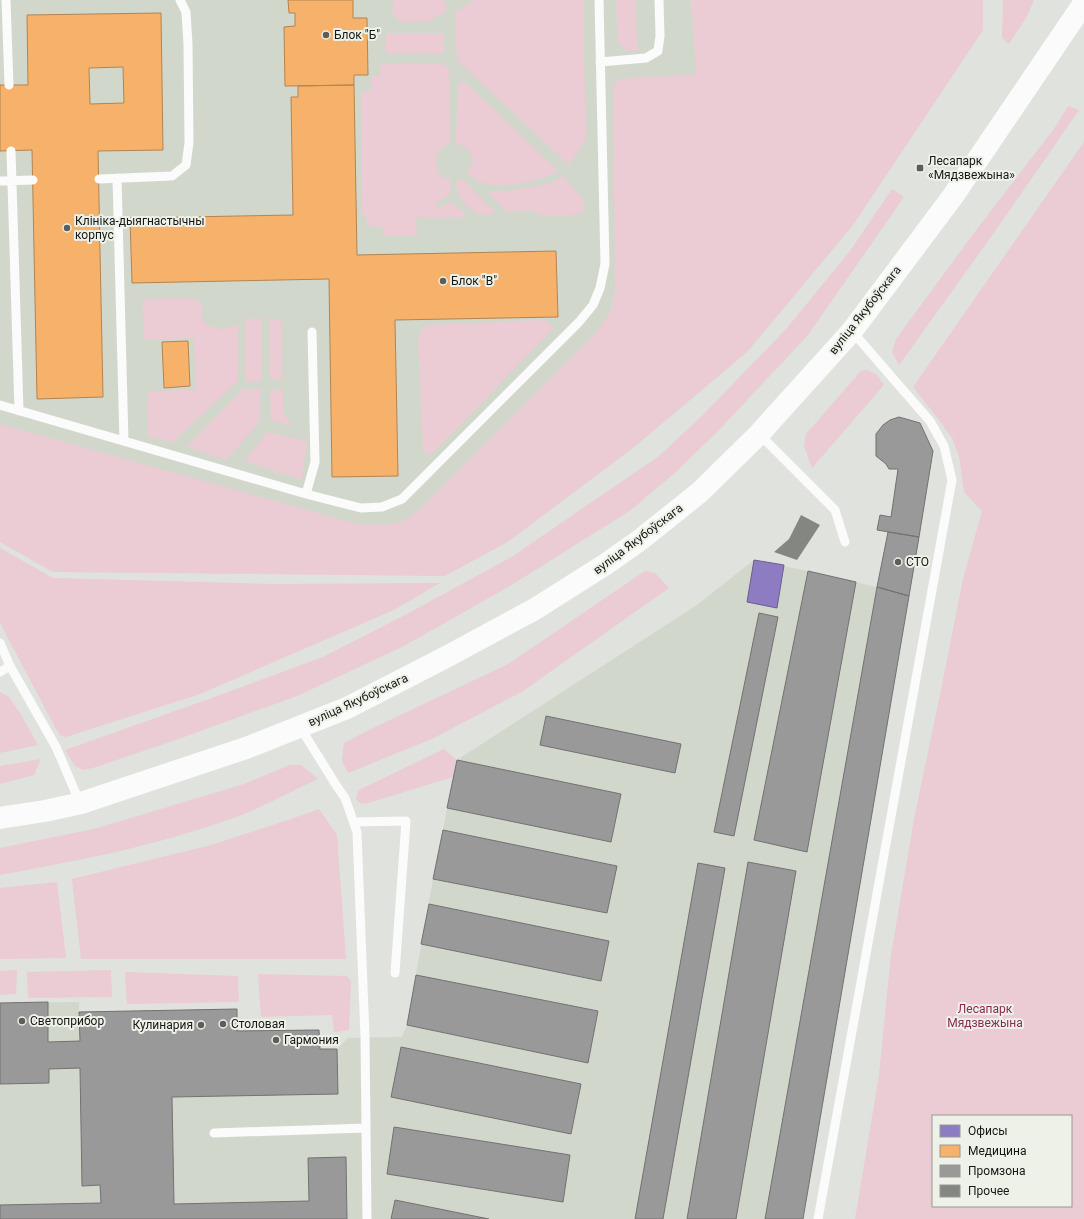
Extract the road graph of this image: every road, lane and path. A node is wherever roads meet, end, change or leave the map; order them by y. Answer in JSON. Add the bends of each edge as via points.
{"nodes":[{"id":1,"x":6,"y":0,"type":"edge"},
{"id":2,"x":180,"y":0,"type":"edge"},
{"id":3,"x":599,"y":0,"type":"edge"},
{"id":4,"x":659,"y":0,"type":"edge"},
{"id":5,"x":1084,"y":3,"type":"edge"},
{"id":6,"x":600,"y":62,"type":"junction"},
{"id":7,"x":6,"y":80,"type":"edge"},
{"id":8,"x":11,"y":151,"type":"dead end"},
{"id":9,"x":117,"y":178,"type":"junction"},
{"id":10,"x":99,"y":179,"type":"dead end"},
{"id":11,"x":33,"y":180,"type":"dead end"},
{"id":12,"x":0,"y":181,"type":"edge"},
{"id":13,"x":12,"y":181,"type":"junction"},
{"id":14,"x":852,"y":331,"type":"junction"},
{"id":15,"x":312,"y":332,"type":"dead end"},
{"id":16,"x":0,"y":405,"type":"edge"},
{"id":17,"x":19,"y":411,"type":"junction"},
{"id":18,"x":759,"y":434,"type":"junction"},
{"id":19,"x":124,"y":441,"type":"junction"},
{"id":20,"x":306,"y":494,"type":"junction"},
{"id":21,"x":845,"y":542,"type":"dead end"},
{"id":22,"x":0,"y":643,"type":"edge"},
{"id":23,"x":10,"y":666,"type":"junction"},
{"id":24,"x":0,"y":672,"type":"edge"},
{"id":25,"x":300,"y":727,"type":"junction"},
{"id":26,"x":81,"y":803,"type":"junction"},
{"id":27,"x":0,"y":818,"type":"edge"},
{"id":28,"x":354,"y":822,"type":"junction"},
{"id":29,"x":395,"y":973,"type":"dead end"},
{"id":30,"x":366,"y":1128,"type":"junction"},
{"id":31,"x":214,"y":1133,"type":"dead end"},
{"id":32,"x":367,"y":1219,"type":"edge"},
{"id":33,"x":818,"y":1219,"type":"edge"}],
"edges":[{"from":1,"to":7,"type":"lane"},
{"from":2,"to":9,"type":"lane","via":[[186,12],[188,44],[189,143],[186,165],[172,176]]},
{"from":3,"to":6,"type":"lane"},
{"from":4,"to":6,"type":"lane","via":[[658,51],[646,58]]},
{"from":5,"to":14,"type":"main road","name":"вуліца Якубоўскага","via":[[953,196]]},
{"from":6,"to":20,"type":"lane","via":[[605,264],[593,305],[402,499],[382,507],[361,508]]},
{"from":8,"to":13,"type":"lane"},
{"from":9,"to":10,"type":"lane"},
{"from":9,"to":19,"type":"lane"},
{"from":11,"to":13,"type":"lane"},
{"from":12,"to":13,"type":"lane"},
{"from":13,"to":17,"type":"lane"},
{"from":14,"to":18,"type":"main road","name":"вуліца Якубоўскага"},
{"from":14,"to":33,"type":"lane","via":[[930,421],[944,446],[952,480]]},
{"from":15,"to":20,"type":"lane","via":[[315,462]]},
{"from":16,"to":17,"type":"lane"},
{"from":17,"to":19,"type":"lane"},
{"from":18,"to":21,"type":"lane","via":[[835,510]]},
{"from":18,"to":25,"type":"main road","name":"вуліца Якубоўскага","via":[[700,492],[606,564],[535,609],[448,656],[347,708]]},
{"from":19,"to":20,"type":"lane"},
{"from":22,"to":23,"type":"lane"},
{"from":23,"to":24,"type":"lane"},
{"from":23,"to":26,"type":"lane","via":[[56,747]]},
{"from":25,"to":26,"type":"main road","name":"вуліца Якубоўскага","via":[[246,748]]},
{"from":25,"to":28,"type":"lane","via":[[346,798]]},
{"from":26,"to":27,"type":"main road","name":"вуліца Якубоўскага"},
{"from":28,"to":29,"type":"lane","via":[[406,821]]},
{"from":28,"to":30,"type":"lane","via":[[357,832]]},
{"from":30,"to":31,"type":"lane"},
{"from":30,"to":32,"type":"lane"}]}
